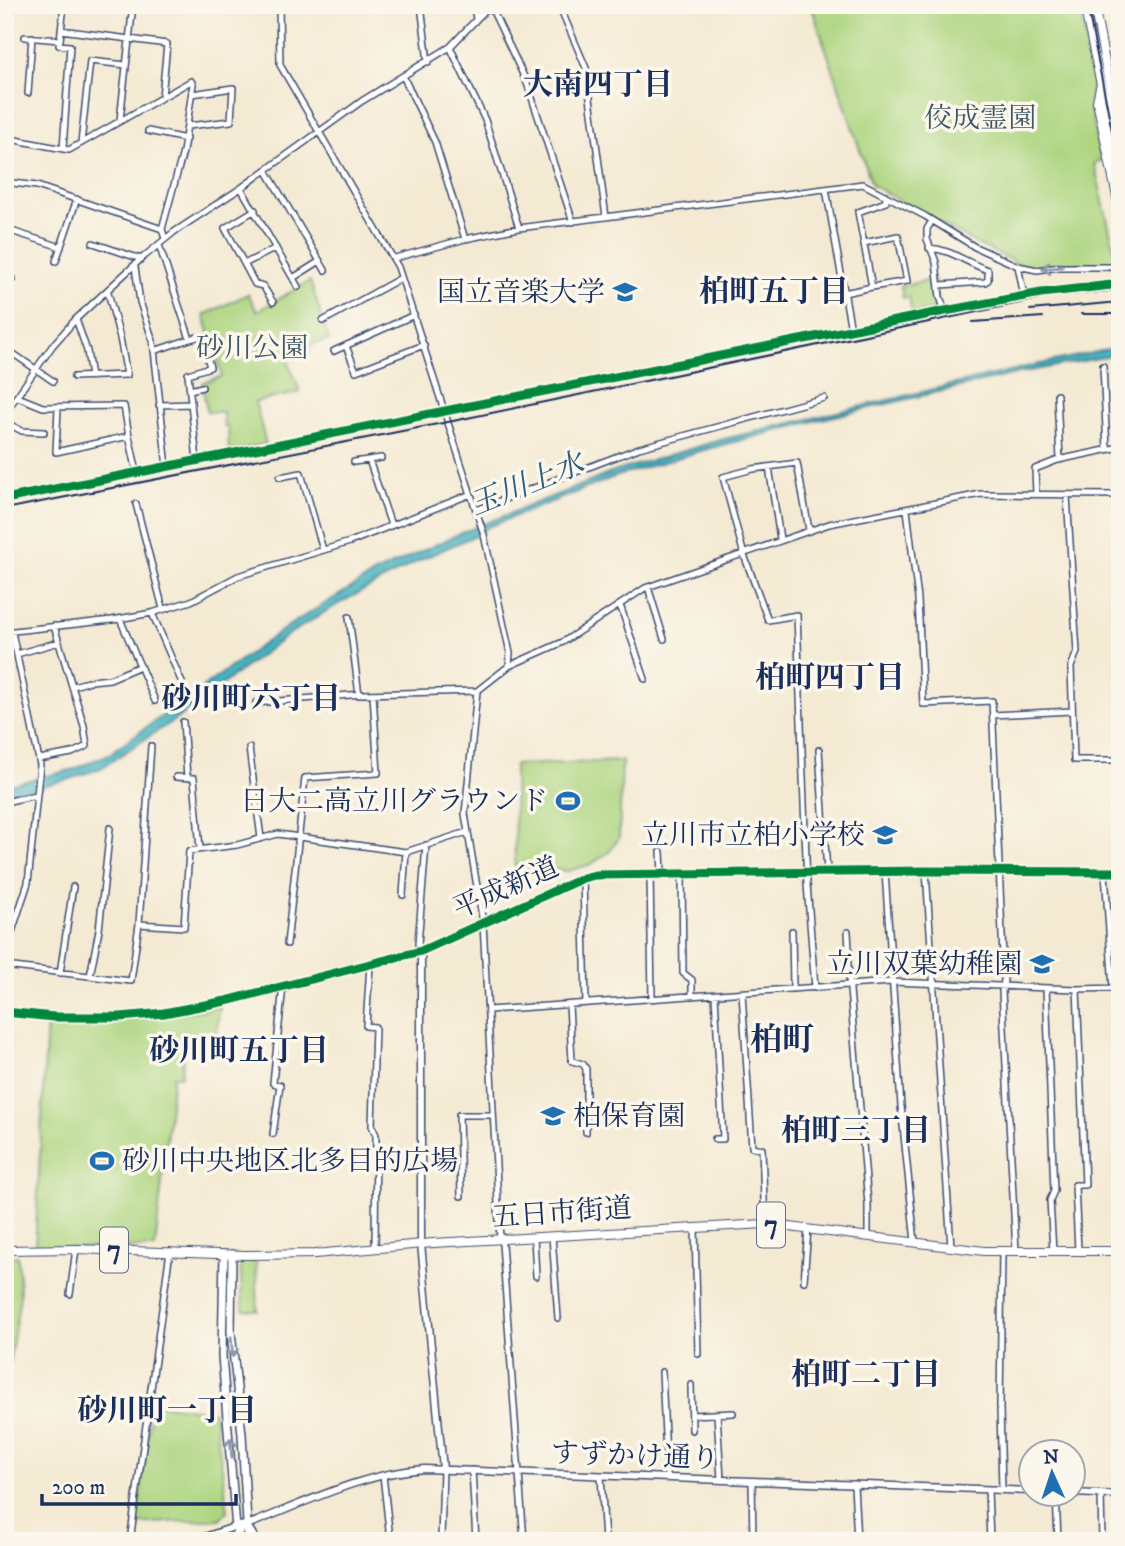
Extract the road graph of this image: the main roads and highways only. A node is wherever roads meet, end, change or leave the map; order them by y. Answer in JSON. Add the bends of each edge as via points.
{"nodes":[{"id":1,"x":1084,"y":5,"type":"edge"},
{"id":2,"x":1094,"y":5,"type":"edge"},
{"id":3,"x":1106,"y":67,"type":"junction"},
{"id":4,"x":1101,"y":81,"type":"junction"},
{"id":5,"x":1120,"y":111,"type":"edge"},
{"id":6,"x":1120,"y":140,"type":"edge"},
{"id":7,"x":1120,"y":174,"type":"edge"},
{"id":8,"x":1120,"y":212,"type":"edge"},
{"id":9,"x":5,"y":1250,"type":"edge"},
{"id":10,"x":1120,"y":1251,"type":"edge"},
{"id":11,"x":228,"y":1254,"type":"junction"},
{"id":12,"x":237,"y":1533,"type":"edge"},
{"id":13,"x":248,"y":1541,"type":"edge"}],
"edges":[{"from":1,"to":4,"type":"main road"},
{"from":2,"to":3,"type":"main road"},
{"from":3,"to":5,"type":"main road"},
{"from":3,"to":6,"type":"main road"},
{"from":4,"to":7,"type":"main road"},
{"from":4,"to":8,"type":"main road","via":[[1097,101]]},
{"from":9,"to":11,"type":"main road","name":"五日市街道","number":"7"},
{"from":10,"to":11,"type":"main road","name":"五日市街道","number":"7","via":[[1002,1251],[765,1224],[315,1254]]},
{"from":12,"to":11,"type":"main road","one_way":true,"via":[[222,1363]]},
{"from":11,"to":13,"type":"main road","one_way":true}]}
